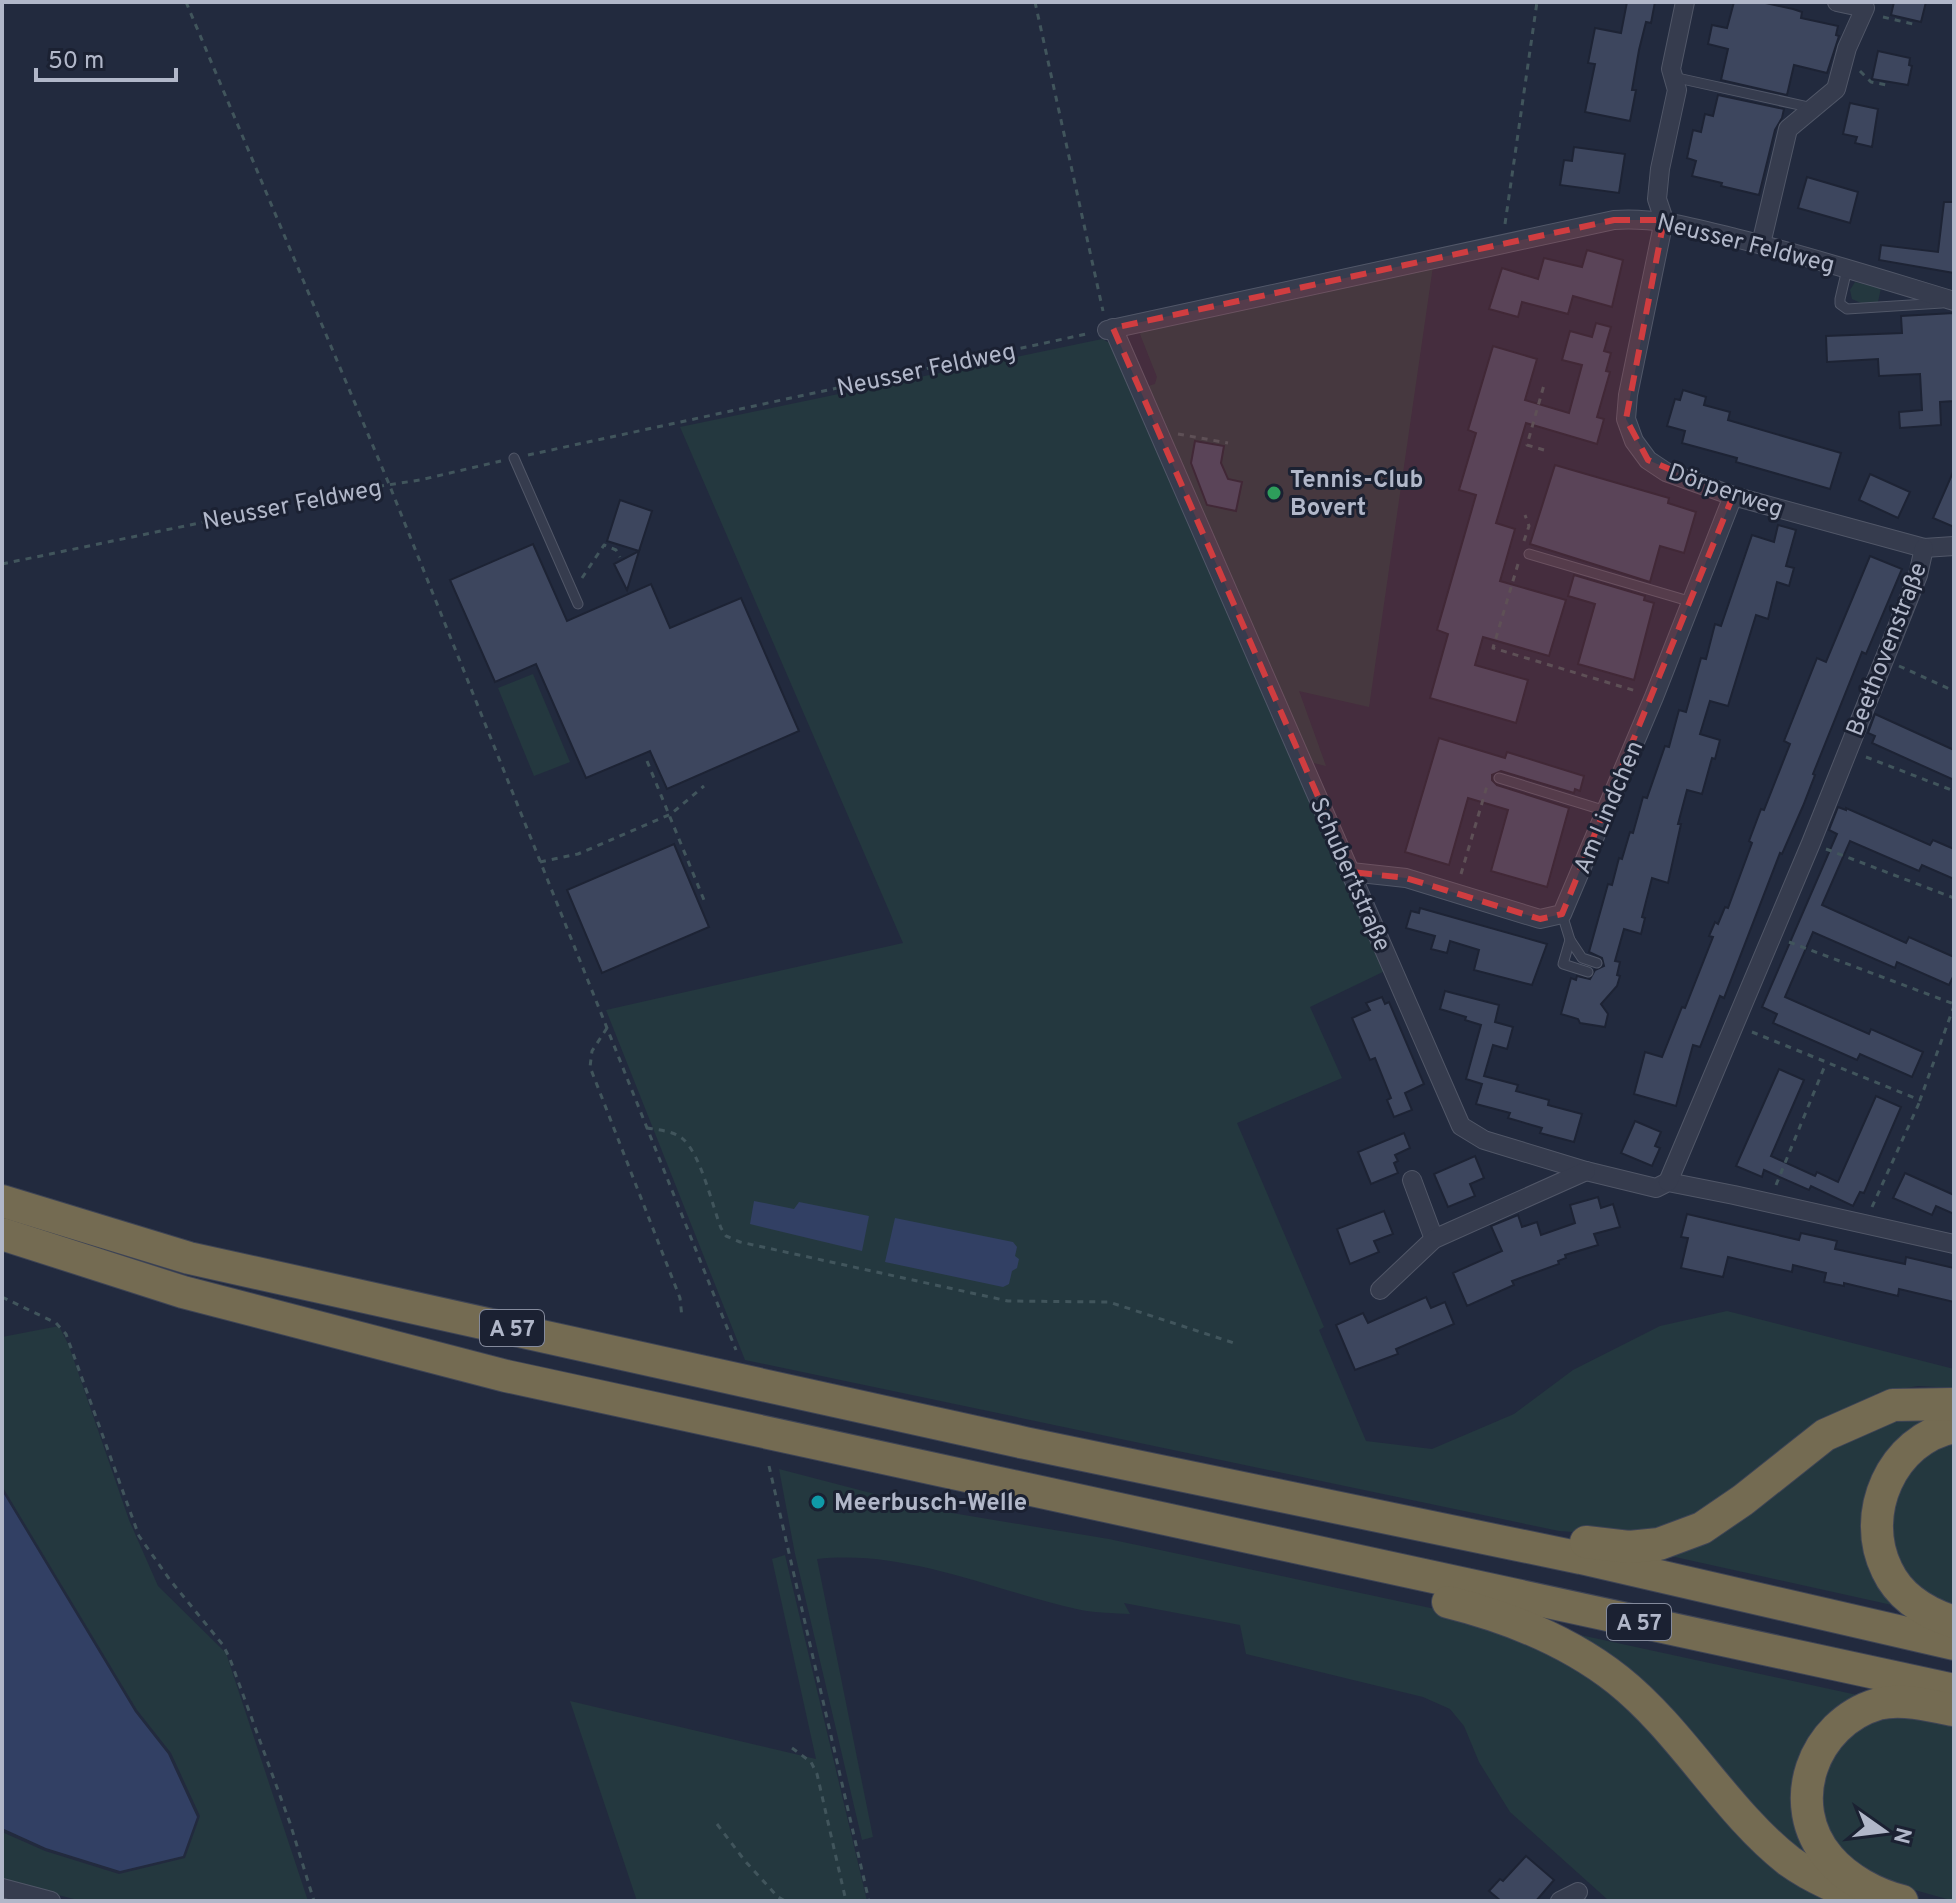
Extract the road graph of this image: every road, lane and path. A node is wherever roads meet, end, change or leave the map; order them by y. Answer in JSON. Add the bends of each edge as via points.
{"nodes":[{"id":1,"x":186,"y":2,"type":"edge"},
{"id":2,"x":1035,"y":2,"type":"edge"},
{"id":3,"x":1537,"y":2,"type":"edge"},
{"id":4,"x":1685,"y":2,"type":"edge"},
{"id":5,"x":1837,"y":2,"type":"edge"},
{"id":6,"x":1865,"y":8,"type":"edge"},
{"id":7,"x":1917,"y":25,"type":"dead end"},
{"id":8,"x":1843,"y":62,"type":"junction"},
{"id":9,"x":1673,"y":77,"type":"junction"},
{"id":10,"x":1887,"y":85,"type":"dead end"},
{"id":11,"x":1813,"y":108,"type":"junction"},
{"id":12,"x":1664,"y":220,"type":"junction"},
{"id":13,"x":1502,"y":244,"type":"junction"},
{"id":14,"x":1761,"y":244,"type":"junction"},
{"id":15,"x":1847,"y":269,"type":"junction"},
{"id":16,"x":1954,"y":301,"type":"edge"},
{"id":17,"x":1110,"y":329,"type":"junction"},
{"id":18,"x":1544,"y":385,"type":"dead end"},
{"id":19,"x":1159,"y":435,"type":"junction"},
{"id":20,"x":1228,"y":443,"type":"dead end"},
{"id":21,"x":1544,"y":450,"type":"dead end"},
{"id":22,"x":514,"y":458,"type":"junction"},
{"id":23,"x":389,"y":484,"type":"junction"},
{"id":24,"x":1733,"y":496,"type":"junction"},
{"id":25,"x":1525,"y":515,"type":"dead end"},
{"id":26,"x":1954,"y":546,"type":"edge"},
{"id":27,"x":1924,"y":548,"type":"junction"},
{"id":28,"x":1529,"y":554,"type":"dead end"},
{"id":29,"x":620,"y":557,"type":"dead end"},
{"id":30,"x":2,"y":564,"type":"edge"},
{"id":31,"x":571,"y":588,"type":"junction"},
{"id":32,"x":1692,"y":602,"type":"junction"},
{"id":33,"x":578,"y":604,"type":"dead end"},
{"id":34,"x":1885,"y":660,"type":"junction"},
{"id":35,"x":1954,"y":691,"type":"edge"},
{"id":36,"x":1654,"y":697,"type":"junction"},
{"id":37,"x":1848,"y":749,"type":"junction"},
{"id":38,"x":647,"y":761,"type":"dead end"},
{"id":39,"x":1499,"y":778,"type":"joint"},
{"id":40,"x":704,"y":786,"type":"dead end"},
{"id":41,"x":1954,"y":791,"type":"edge"},
{"id":42,"x":1606,"y":811,"type":"junction"},
{"id":43,"x":671,"y":814,"type":"junction"},
{"id":44,"x":1811,"y":843,"type":"junction"},
{"id":45,"x":540,"y":862,"type":"junction"},
{"id":46,"x":1351,"y":872,"type":"junction"},
{"id":47,"x":1455,"y":893,"type":"junction"},
{"id":48,"x":1954,"y":898,"type":"edge"},
{"id":49,"x":704,"y":900,"type":"dead end"},
{"id":50,"x":1562,"y":914,"type":"junction"},
{"id":51,"x":1771,"y":935,"type":"junction"},
{"id":52,"x":1570,"y":940,"type":"junction"},
{"id":53,"x":1597,"y":963,"type":"dead end"},
{"id":54,"x":1588,"y":972,"type":"dead end"},
{"id":55,"x":1954,"y":1005,"type":"edge"},
{"id":56,"x":1733,"y":1025,"type":"junction"},
{"id":57,"x":607,"y":1028,"type":"junction"},
{"id":58,"x":1827,"y":1062,"type":"junction"},
{"id":59,"x":1920,"y":1100,"type":"junction"},
{"id":60,"x":647,"y":1128,"type":"junction"},
{"id":61,"x":1586,"y":1171,"type":"junction"},
{"id":62,"x":1412,"y":1180,"type":"dead end"},
{"id":63,"x":1668,"y":1182,"type":"junction"},
{"id":64,"x":2,"y":1201,"type":"edge"},
{"id":65,"x":1768,"y":1203,"type":"junction"},
{"id":66,"x":1864,"y":1225,"type":"junction"},
{"id":67,"x":2,"y":1234,"type":"edge"},
{"id":68,"x":1434,"y":1239,"type":"junction"},
{"id":69,"x":1954,"y":1244,"type":"edge"},
{"id":70,"x":1380,"y":1290,"type":"dead end"},
{"id":71,"x":2,"y":1297,"type":"edge"},
{"id":72,"x":682,"y":1318,"type":"dead end"},
{"id":73,"x":1237,"y":1344,"type":"dead end"},
{"id":74,"x":736,"y":1350,"type":"dead end"},
{"id":75,"x":1954,"y":1404,"type":"edge"},
{"id":76,"x":1954,"y":1427,"type":"edge"},
{"id":77,"x":769,"y":1466,"type":"dead end"},
{"id":78,"x":1400,"y":1520,"type":"junction"},
{"id":79,"x":1323,"y":1554,"type":"junction"},
{"id":80,"x":1954,"y":1622,"type":"edge"},
{"id":81,"x":1954,"y":1644,"type":"edge"},
{"id":82,"x":1954,"y":1690,"type":"edge"},
{"id":83,"x":1954,"y":1710,"type":"edge"},
{"id":84,"x":792,"y":1748,"type":"dead end"},
{"id":85,"x":717,"y":1824,"type":"dead end"},
{"id":86,"x":2,"y":1888,"type":"edge"},
{"id":87,"x":1578,"y":1892,"type":"dead end"},
{"id":88,"x":51,"y":1901,"type":"edge"},
{"id":89,"x":314,"y":1901,"type":"edge"},
{"id":90,"x":785,"y":1901,"type":"edge"},
{"id":91,"x":846,"y":1901,"type":"edge"},
{"id":92,"x":869,"y":1901,"type":"edge"},
{"id":93,"x":1560,"y":1901,"type":"edge"},
{"id":94,"x":1871,"y":1901,"type":"edge"},
{"id":95,"x":1902,"y":1901,"type":"edge"}],
"edges":[{"from":1,"to":23,"type":"path"},
{"from":2,"to":17,"type":"path"},
{"from":3,"to":13,"type":"path"},
{"from":4,"to":9,"type":"street","name":"Dörperweg"},
{"from":5,"to":6,"type":"street"},
{"from":6,"to":7,"type":"path"},
{"from":6,"to":8,"type":"street"},
{"from":8,"to":10,"type":"path","via":[[1855,65],[1871,82]]},
{"from":8,"to":11,"type":"street","via":[[1836,89]]},
{"from":9,"to":11,"type":"lane"},
{"from":9,"to":12,"type":"street","name":"Dörperweg","via":[[1677,90],[1657,199]]},
{"from":11,"to":14,"type":"street","via":[[1788,129]]},
{"from":12,"to":13,"type":"street","name":"Neusser Feldweg","via":[[1614,220]]},
{"from":12,"to":14,"type":"street","name":"Neusser Feldweg"},
{"from":12,"to":24,"type":"street","name":"Dörperweg","via":[[1626,419],[1648,460],[1687,481]]},
{"from":13,"to":17,"type":"street","name":"Neusser Feldweg"},
{"from":14,"to":15,"type":"street","name":"Neusser Feldweg"},
{"from":15,"to":16,"type":"street","name":"Neusser Feldweg"},
{"from":15,"to":16,"type":"lane","name":"Neusser Feldweg","via":[[1840,299],[1847,309]]},
{"from":17,"to":19,"type":"street","name":"Schubertstraße"},
{"from":17,"to":22,"type":"path","name":"Neusser Feldweg"},
{"from":18,"to":21,"type":"path","via":[[1527,445]]},
{"from":19,"to":20,"type":"path"},
{"from":19,"to":46,"type":"street","name":"Schubertstraße"},
{"from":22,"to":23,"type":"path","name":"Neusser Feldweg"},
{"from":22,"to":31,"type":"lane"},
{"from":23,"to":30,"type":"path","name":"Neusser Feldweg"},
{"from":23,"to":45,"type":"path"},
{"from":24,"to":27,"type":"street","name":"Dörperweg"},
{"from":24,"to":32,"type":"street","name":"Am Lindchen"},
{"from":25,"to":36,"type":"path","via":[[1529,526],[1493,648]]},
{"from":26,"to":27,"type":"street","name":"Dörperweg"},
{"from":27,"to":34,"type":"street","name":"Beethovenstraße"},
{"from":28,"to":32,"type":"lane"},
{"from":29,"to":31,"type":"path","via":[[604,545]]},
{"from":31,"to":33,"type":"lane"},
{"from":32,"to":36,"type":"street","name":"Am Lindchen"},
{"from":34,"to":35,"type":"path"},
{"from":34,"to":37,"type":"street","name":"Beethovenstraße"},
{"from":36,"to":42,"type":"street","name":"Am Lindchen"},
{"from":37,"to":41,"type":"path","name":"Beethovenstraße"},
{"from":37,"to":44,"type":"street","name":"Beethovenstraße"},
{"from":38,"to":43,"type":"path"},
{"from":39,"to":42,"type":"lane"},
{"from":39,"to":47,"type":"path","via":[[1488,781]]},
{"from":40,"to":43,"type":"path"},
{"from":42,"to":50,"type":"street","name":"Am Lindchen"},
{"from":43,"to":45,"type":"path","via":[[578,854]]},
{"from":43,"to":49,"type":"path"},
{"from":44,"to":48,"type":"path"},
{"from":44,"to":51,"type":"street","name":"Beethovenstraße"},
{"from":45,"to":57,"type":"path"},
{"from":46,"to":47,"type":"street","via":[[1406,878]]},
{"from":46,"to":61,"type":"street","name":"Schubertstraße","via":[[1461,1126],[1484,1140]]},
{"from":47,"to":50,"type":"street","via":[[1540,919]]},
{"from":50,"to":52,"type":"lane"},
{"from":51,"to":55,"type":"path"},
{"from":51,"to":56,"type":"street","name":"Beethovenstraße"},
{"from":52,"to":53,"type":"lane","via":[[1582,958]]},
{"from":52,"to":54,"type":"lane","via":[[1563,964]]},
{"from":55,"to":59,"type":"path"},
{"from":56,"to":58,"type":"path"},
{"from":56,"to":63,"type":"street","name":"Beethovenstraße"},
{"from":57,"to":60,"type":"path"},
{"from":57,"to":72,"type":"path","via":[[592,1051],[590,1067],[680,1298]]},
{"from":58,"to":59,"type":"path"},
{"from":58,"to":65,"type":"path"},
{"from":59,"to":66,"type":"path"},
{"from":60,"to":73,"type":"path","via":[[682,1138],[693,1152],[721,1228],[740,1242],[1008,1301],[1109,1302]]},
{"from":60,"to":74,"type":"path"},
{"from":61,"to":63,"type":"street","name":"Schubertstraße","via":[[1656,1188]]},
{"from":61,"to":68,"type":"street"},
{"from":62,"to":68,"type":"street"},
{"from":63,"to":65,"type":"street","name":"Schubertstraße"},
{"from":64,"to":78,"type":"highway","number":"A 57","via":[[189,1258],[1025,1443]]},
{"from":65,"to":66,"type":"street","name":"Schubertstraße"},
{"from":66,"to":69,"type":"street","name":"Schubertstraße"},
{"from":67,"to":79,"type":"highway","number":"A 57","via":[[183,1292],[506,1376]]},
{"from":68,"to":70,"type":"street"},
{"from":71,"to":89,"type":"path","via":[[51,1320],[66,1334],[139,1536],[230,1659]]},
{"from":75,"to":78,"type":"highway","via":[[1893,1405],[1825,1435],[1702,1528],[1659,1544],[1599,1545],[1446,1514]]},
{"from":76,"to":80,"type":"highway","via":[[1923,1438],[1901,1457],[1884,1484],[1877,1513],[1878,1542],[1887,1570],[1906,1597]]},
{"from":77,"to":92,"type":"path"},
{"from":78,"to":81,"type":"highway","number":"A 57"},
{"from":79,"to":82,"type":"highway","number":"A 57"},
{"from":79,"to":94,"type":"highway","via":[[1387,1587],[1487,1611],[1560,1643],[1618,1680],[1790,1861],[1820,1881]]},
{"from":83,"to":95,"type":"highway","via":[[1881,1703],[1853,1715],[1832,1730],[1809,1774],[1807,1808],[1813,1833],[1827,1856],[1862,1885]]},
{"from":84,"to":91,"type":"path","via":[[817,1774]]},
{"from":85,"to":90,"type":"path"},
{"from":86,"to":88,"type":"street"},
{"from":87,"to":93,"type":"street"}]}
